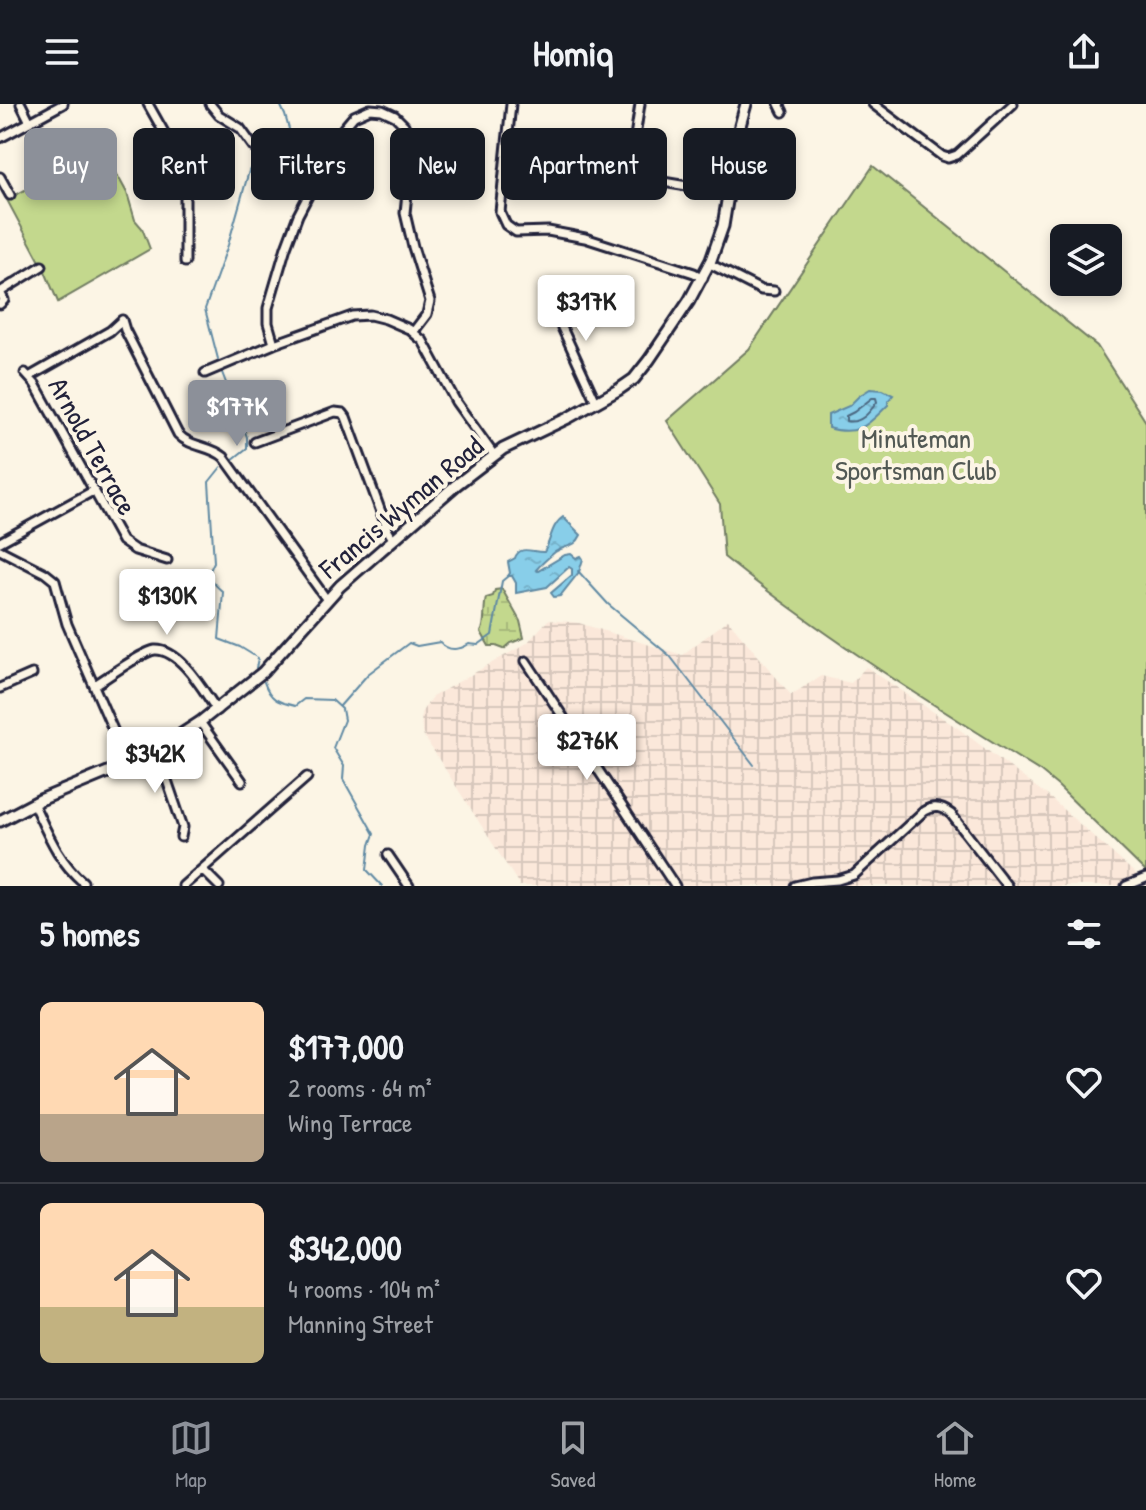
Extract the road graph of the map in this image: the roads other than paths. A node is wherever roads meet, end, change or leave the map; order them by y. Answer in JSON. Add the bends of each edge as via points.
{"nodes":[{"id":1,"x":21,"y":104,"type":"edge"},
{"id":2,"x":63,"y":104,"type":"edge"},
{"id":3,"x":148,"y":104,"type":"edge"},
{"id":4,"x":210,"y":104,"type":"edge"},
{"id":5,"x":511,"y":104,"type":"edge"},
{"id":6,"x":640,"y":104,"type":"edge"},
{"id":7,"x":746,"y":104,"type":"edge"},
{"id":8,"x":873,"y":104,"type":"edge"},
{"id":9,"x":892,"y":104,"type":"edge"},
{"id":10,"x":1013,"y":104,"type":"edge"},
{"id":11,"x":885,"y":113,"type":"junction"},
{"id":12,"x":30,"y":122,"type":"junction"},
{"id":13,"x":344,"y":128,"type":"edge"},
{"id":14,"x":740,"y":128,"type":"edge"},
{"id":15,"x":0,"y":138,"type":"edge"},
{"id":16,"x":251,"y":143,"type":"edge"},
{"id":17,"x":0,"y":177,"type":"edge"},
{"id":18,"x":683,"y":186,"type":"edge"},
{"id":19,"x":10,"y":195,"type":"dead end"},
{"id":20,"x":306,"y":200,"type":"edge"},
{"id":21,"x":728,"y":200,"type":"edge"},
{"id":22,"x":185,"y":262,"type":"dead end"},
{"id":23,"x":710,"y":264,"type":"junction"},
{"id":24,"x":42,"y":266,"type":"dead end"},
{"id":25,"x":703,"y":278,"type":"junction"},
{"id":26,"x":774,"y":291,"type":"dead end"},
{"id":27,"x":0,"y":292,"type":"edge"},
{"id":28,"x":548,"y":297,"type":"dead end"},
{"id":29,"x":0,"y":304,"type":"edge"},
{"id":30,"x":414,"y":331,"type":"junction"},
{"id":31,"x":274,"y":344,"type":"junction"},
{"id":32,"x":205,"y":373,"type":"dead end"},
{"id":33,"x":596,"y":402,"type":"junction"},
{"id":34,"x":255,"y":442,"type":"dead end"},
{"id":35,"x":494,"y":455,"type":"junction"},
{"id":36,"x":93,"y":491,"type":"junction"},
{"id":37,"x":393,"y":539,"type":"junction"},
{"id":38,"x":0,"y":542,"type":"edge"},
{"id":39,"x":0,"y":550,"type":"edge"},
{"id":40,"x":167,"y":560,"type":"dead end"},
{"id":41,"x":327,"y":600,"type":"junction"},
{"id":42,"x":526,"y":661,"type":"dead end"},
{"id":43,"x":32,"y":674,"type":"dead end"},
{"id":44,"x":95,"y":685,"type":"junction"},
{"id":45,"x":0,"y":688,"type":"edge"},
{"id":46,"x":217,"y":710,"type":"junction"},
{"id":47,"x":200,"y":722,"type":"junction"},
{"id":48,"x":157,"y":751,"type":"junction"},
{"id":49,"x":128,"y":764,"type":"junction"},
{"id":50,"x":307,"y":777,"type":"dead end"},
{"id":51,"x":242,"y":781,"type":"dead end"},
{"id":52,"x":33,"y":803,"type":"junction"},
{"id":53,"x":0,"y":821,"type":"edge"},
{"id":54,"x":181,"y":837,"type":"dead end"},
{"id":55,"x":388,"y":855,"type":"dead end"},
{"id":56,"x":202,"y":869,"type":"junction"},
{"id":57,"x":1146,"y":878,"type":"edge"},
{"id":58,"x":83,"y":882,"type":"dead end"},
{"id":59,"x":183,"y":886,"type":"edge"},
{"id":60,"x":219,"y":886,"type":"edge"},
{"id":61,"x":409,"y":886,"type":"edge"},
{"id":62,"x":675,"y":886,"type":"edge"},
{"id":63,"x":795,"y":886,"type":"edge"},
{"id":64,"x":1007,"y":886,"type":"edge"},
{"id":65,"x":1126,"y":886,"type":"edge"}],
"edges":[{"from":1,"to":12,"type":"street"},
{"from":2,"to":12,"type":"street"},
{"from":3,"to":22,"type":"street","via":[[185,177]]},
{"from":4,"to":16,"type":"street"},
{"from":5,"to":25,"type":"street","via":[[500,212],[509,228],[585,238]]},
{"from":6,"to":18,"type":"street","via":[[632,176]]},
{"from":7,"to":14,"type":"main road","name":"Francis Wyman Road"},
{"from":8,"to":11,"type":"street"},
{"from":9,"to":11,"type":"street"},
{"from":10,"to":11,"type":"street","via":[[948,158]]},
{"from":12,"to":15,"type":"street"},
{"from":13,"to":30,"type":"street","via":[[370,109],[395,116],[408,133],[406,220],[430,304]]},
{"from":17,"to":19,"type":"street"},
{"from":20,"to":31,"type":"street","via":[[268,308]]},
{"from":21,"to":23,"type":"main road","name":"Francis Wyman Road"},
{"from":23,"to":25,"type":"main road","name":"Francis Wyman Road"},
{"from":23,"to":26,"type":"street","via":[[761,290]]},
{"from":24,"to":27,"type":"street"},
{"from":25,"to":33,"type":"main road","name":"Francis Wyman Road","via":[[637,375]]},
{"from":27,"to":29,"type":"street"},
{"from":28,"to":33,"type":"street"},
{"from":30,"to":31,"type":"street","via":[[359,315]]},
{"from":30,"to":35,"type":"street"},
{"from":31,"to":32,"type":"street"},
{"from":33,"to":35,"type":"main road","name":"Francis Wyman Road"},
{"from":34,"to":37,"type":"street","via":[[343,413]]},
{"from":35,"to":37,"type":"main road","name":"Francis Wyman Road"},
{"from":36,"to":38,"type":"street"},
{"from":36,"to":40,"type":"street","name":"Arnold Terrace","via":[[123,543]]},
{"from":36,"to":41,"type":"street","name":"Arnold Terrace","via":[[27,375],[122,320],[178,434],[224,457]]},
{"from":37,"to":41,"type":"main road","name":"Francis Wyman Road"},
{"from":39,"to":44,"type":"street","via":[[55,581],[67,624]]},
{"from":41,"to":46,"type":"main road","name":"Francis Wyman Road","via":[[267,669]]},
{"from":42,"to":62,"type":"street"},
{"from":43,"to":45,"type":"street"},
{"from":44,"to":46,"type":"street","via":[[159,651],[184,665]]},
{"from":44,"to":49,"type":"street"},
{"from":46,"to":47,"type":"main road","name":"Francis Wyman Road"},
{"from":47,"to":48,"type":"main road","name":"Francis Wyman Road"},
{"from":47,"to":51,"type":"street"},
{"from":48,"to":49,"type":"main road","name":"Francis Wyman Road"},
{"from":48,"to":54,"type":"street","via":[[183,826]]},
{"from":49,"to":52,"type":"main road","name":"Francis Wyman Road"},
{"from":50,"to":56,"type":"street"},
{"from":52,"to":53,"type":"main road","name":"Francis Wyman Road"},
{"from":52,"to":58,"type":"street","via":[[59,856]]},
{"from":55,"to":61,"type":"street"},
{"from":56,"to":59,"type":"street"},
{"from":56,"to":60,"type":"street"},
{"from":57,"to":65,"type":"street"},
{"from":63,"to":64,"type":"street","via":[[854,875],[924,811],[935,807],[951,814]]}]}
